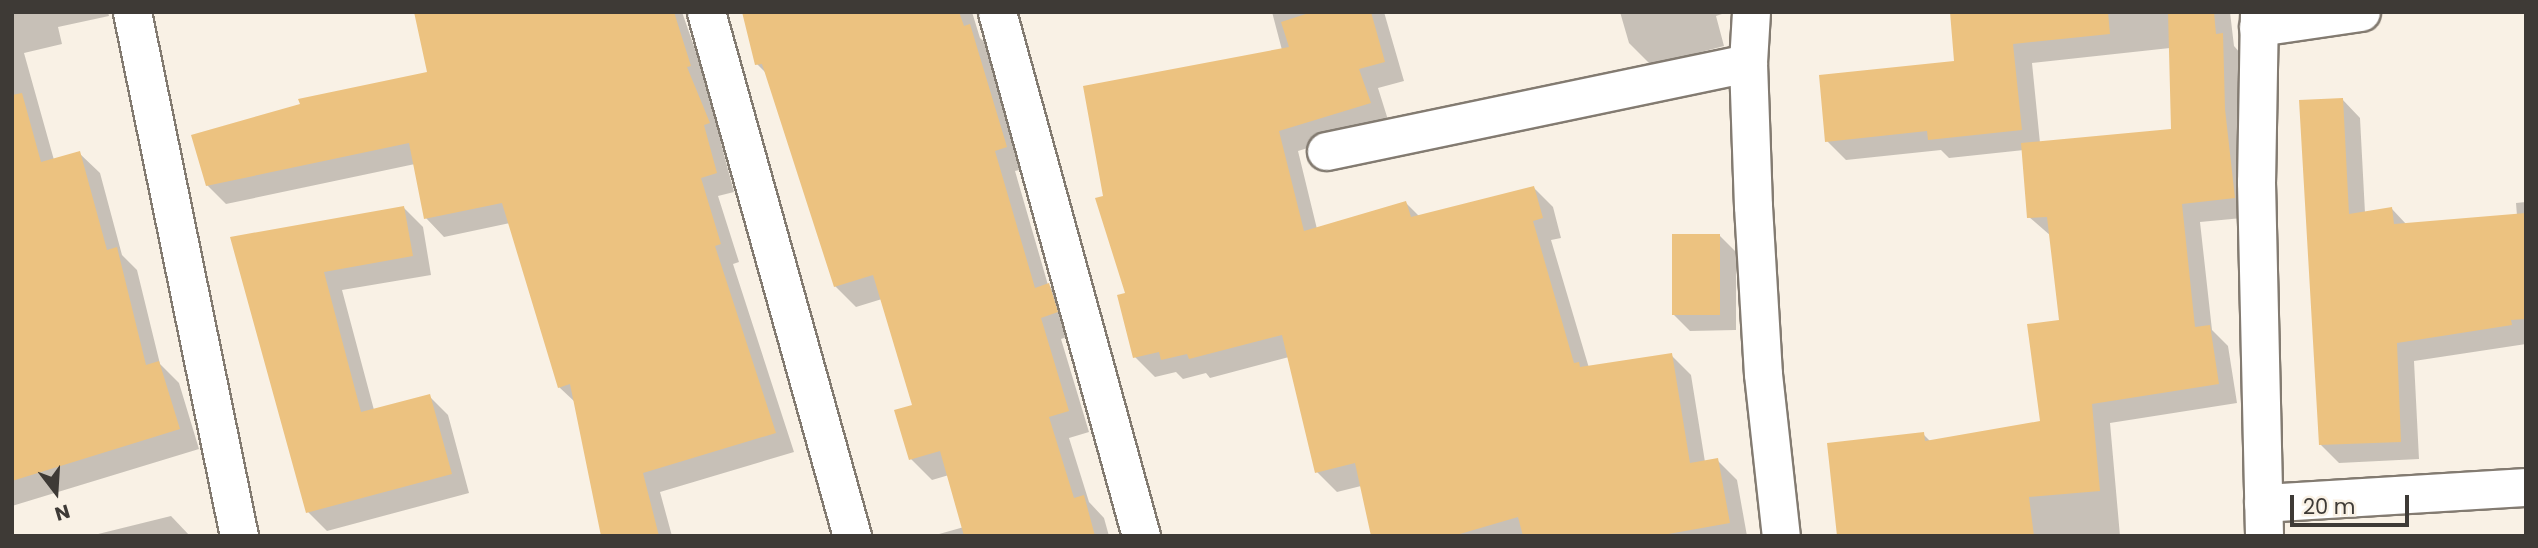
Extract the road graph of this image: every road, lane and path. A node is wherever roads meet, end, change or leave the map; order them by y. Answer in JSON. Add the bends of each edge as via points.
{"nodes":[{"id":1,"x":132,"y":12,"type":"edge"},
{"id":2,"x":706,"y":12,"type":"edge"},
{"id":3,"x":997,"y":12,"type":"edge"},
{"id":4,"x":1751,"y":12,"type":"edge"},
{"id":5,"x":2361,"y":12,"type":"edge"},
{"id":6,"x":2259,"y":20,"type":"edge"},
{"id":7,"x":1748,"y":63,"type":"junction"},
{"id":8,"x":1326,"y":151,"type":"dead end"},
{"id":9,"x":2526,"y":487,"type":"edge"},
{"id":10,"x":2263,"y":519,"type":"edge"},
{"id":11,"x":239,"y":536,"type":"edge"},
{"id":12,"x":852,"y":536,"type":"edge"},
{"id":13,"x":1141,"y":536,"type":"edge"},
{"id":14,"x":1781,"y":536,"type":"edge"}],
"edges":[{"from":1,"to":11,"type":"street"},
{"from":2,"to":12,"type":"street"},
{"from":3,"to":13,"type":"street"},
{"from":4,"to":7,"type":"street"},
{"from":5,"to":6,"type":"street"},
{"from":6,"to":10,"type":"street","via":[[2256,182]]},
{"from":7,"to":8,"type":"street"},
{"from":7,"to":14,"type":"street","via":[[1763,374]]},
{"from":9,"to":10,"type":"street"}]}
